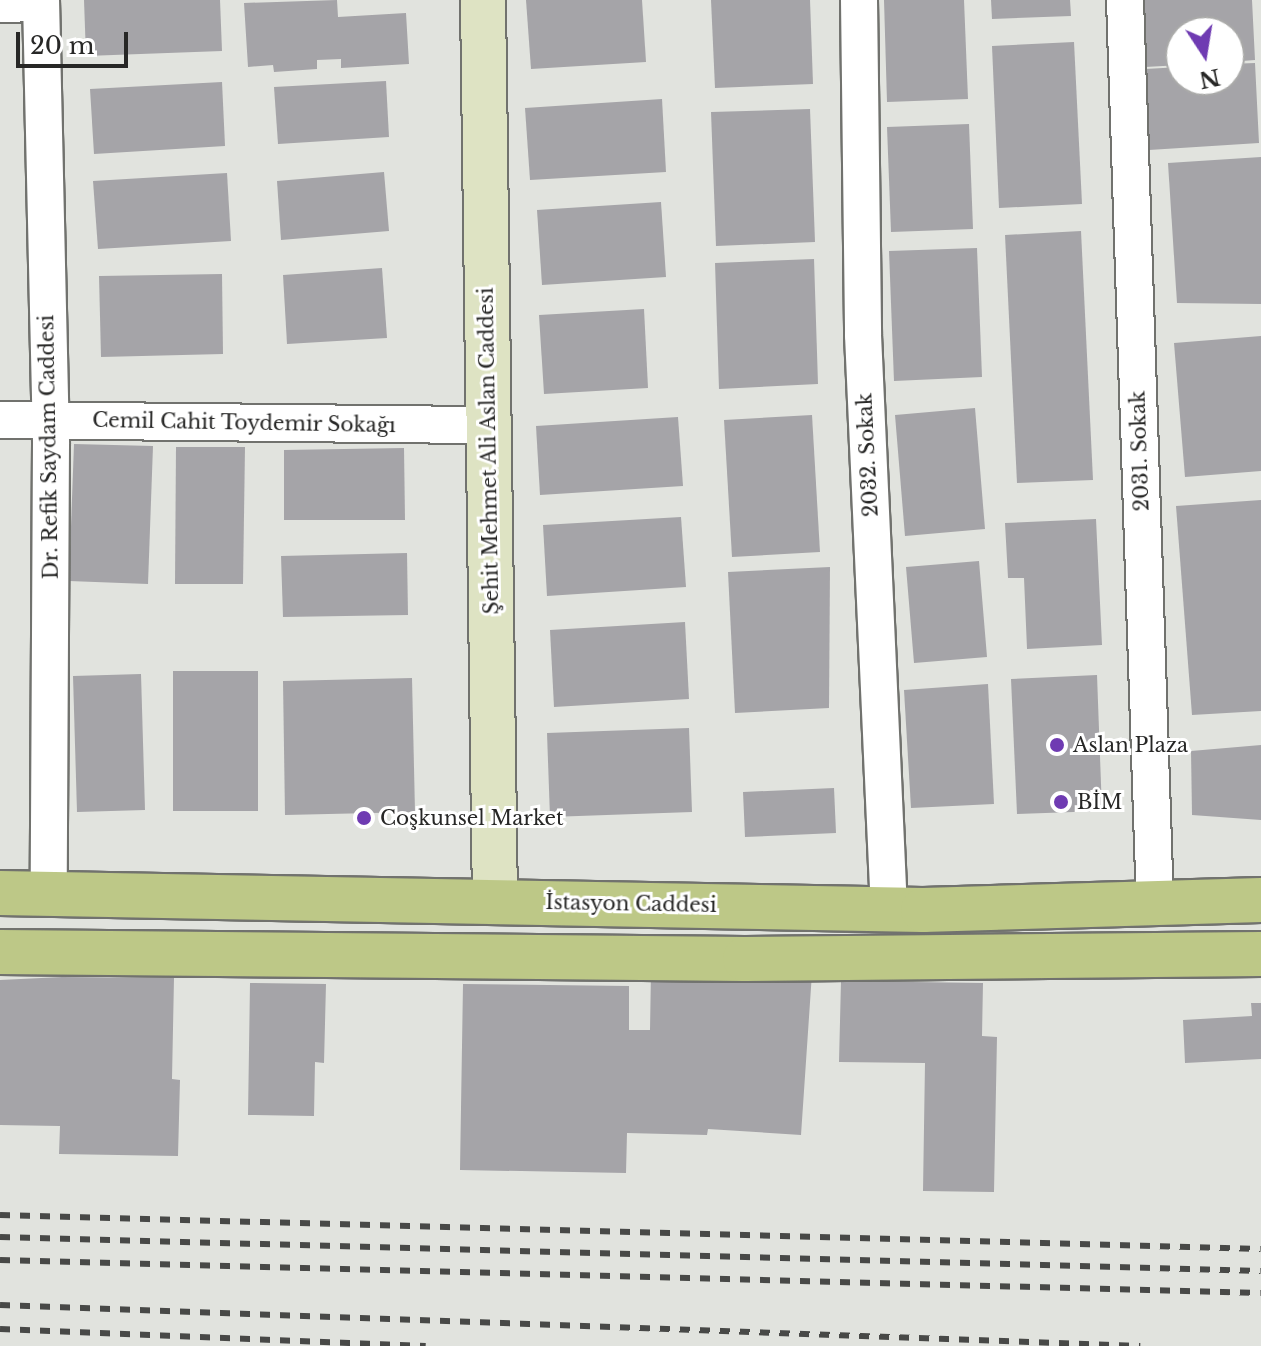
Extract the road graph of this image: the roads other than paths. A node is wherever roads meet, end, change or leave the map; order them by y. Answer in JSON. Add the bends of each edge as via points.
{"nodes":[{"id":1,"x":483,"y":0,"type":"edge"},
{"id":2,"x":859,"y":0,"type":"edge"},
{"id":3,"x":1125,"y":0,"type":"edge"},
{"id":4,"x":41,"y":1,"type":"edge"},
{"id":5,"x":0,"y":4,"type":"edge"},
{"id":6,"x":0,"y":420,"type":"edge"},
{"id":7,"x":51,"y":421,"type":"junction"},
{"id":8,"x":489,"y":425,"type":"junction"},
{"id":9,"x":0,"y":893,"type":"edge"},
{"id":10,"x":49,"y":893,"type":"junction"},
{"id":11,"x":1261,"y":900,"type":"edge"},
{"id":12,"x":495,"y":901,"type":"junction"},
{"id":13,"x":1155,"y":903,"type":"junction"},
{"id":14,"x":889,"y":910,"type":"junction"},
{"id":15,"x":0,"y":952,"type":"edge"},
{"id":16,"x":1261,"y":954,"type":"edge"}],
"edges":[{"from":1,"to":8,"type":"street","name":"Şehit Mehmet Ali Aslan Caddesi"},
{"from":2,"to":14,"type":"street","name":"2032. Sokak","via":[[863,335]]},
{"from":3,"to":13,"type":"street","name":"2031. Sokak"},
{"from":4,"to":5,"type":"street"},
{"from":4,"to":7,"type":"street","name":"Dr. Refik Saydam Caddesi"},
{"from":6,"to":7,"type":"street","name":"Cemil Cahit Toydemir Sokağı"},
{"from":7,"to":8,"type":"street","name":"Cemil Cahit Toydemir Sokağı"},
{"from":7,"to":10,"type":"street","name":"Dr. Refik Saydam Caddesi"},
{"from":8,"to":12,"type":"street","name":"Şehit Mehmet Ali Aslan Caddesi"},
{"from":9,"to":10,"type":"main road","name":"İstasyon Caddesi"},
{"from":10,"to":12,"type":"main road","name":"İstasyon Caddesi"},
{"from":11,"to":13,"type":"main road","name":"İstasyon Caddesi"},
{"from":12,"to":14,"type":"main road","name":"İstasyon Caddesi"},
{"from":13,"to":14,"type":"main road","name":"İstasyon Caddesi"},
{"from":15,"to":16,"type":"main road","via":[[729,959]]}]}
